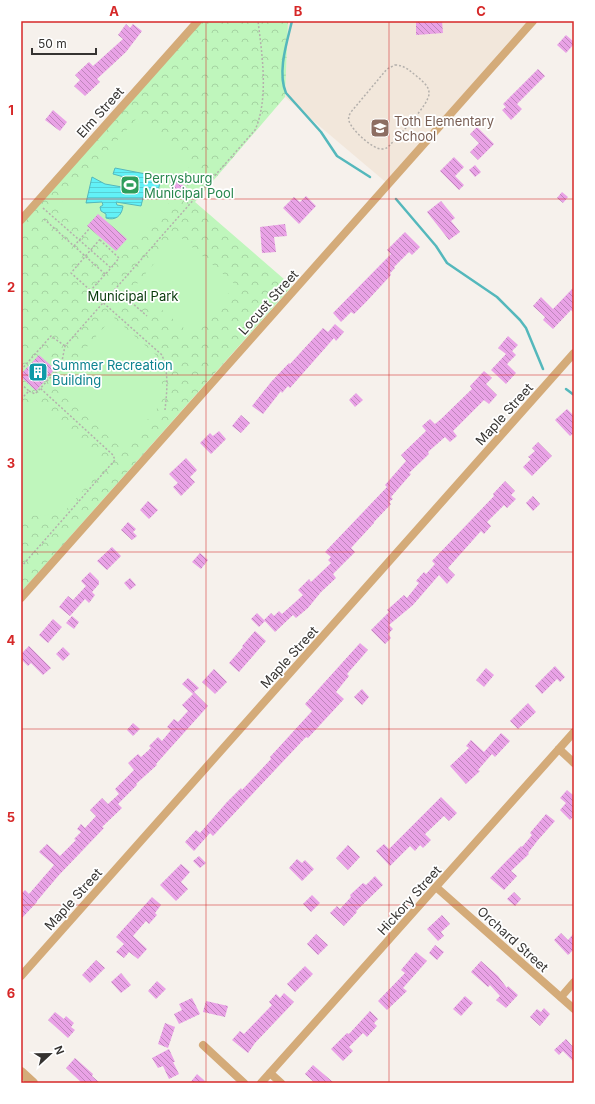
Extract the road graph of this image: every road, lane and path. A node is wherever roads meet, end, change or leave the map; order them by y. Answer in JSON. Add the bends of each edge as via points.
{"nodes":[{"id":1,"x":198,"y":21,"type":"edge"},
{"id":2,"x":258,"y":21,"type":"edge"},
{"id":3,"x":533,"y":21,"type":"edge"},
{"id":4,"x":416,"y":76,"type":"joint"},
{"id":5,"x":40,"y":205,"type":"dead end"},
{"id":6,"x":23,"y":214,"type":"edge"},
{"id":7,"x":44,"y":219,"type":"dead end"},
{"id":8,"x":90,"y":228,"type":"dead end"},
{"id":9,"x":80,"y":240,"type":"junction"},
{"id":10,"x":74,"y":246,"type":"junction"},
{"id":11,"x":91,"y":250,"type":"junction"},
{"id":12,"x":85,"y":257,"type":"junction"},
{"id":13,"x":111,"y":268,"type":"junction"},
{"id":14,"x":105,"y":274,"type":"junction"},
{"id":15,"x":116,"y":289,"type":"junction"},
{"id":16,"x":90,"y":291,"type":"junction"},
{"id":17,"x":104,"y":302,"type":"junction"},
{"id":18,"x":147,"y":316,"type":"dead end"},
{"id":19,"x":65,"y":346,"type":"junction"},
{"id":20,"x":574,"y":353,"type":"edge"},
{"id":21,"x":21,"y":370,"type":"edge"},
{"id":22,"x":21,"y":384,"type":"edge"},
{"id":23,"x":40,"y":388,"type":"junction"},
{"id":24,"x":29,"y":390,"type":"junction"},
{"id":25,"x":21,"y":399,"type":"edge"},
{"id":26,"x":165,"y":410,"type":"dead end"},
{"id":27,"x":21,"y":567,"type":"edge"},
{"id":28,"x":21,"y":598,"type":"edge"},
{"id":29,"x":574,"y":732,"type":"edge"},
{"id":30,"x":559,"y":749,"type":"junction"},
{"id":31,"x":574,"y":763,"type":"edge"},
{"id":32,"x":436,"y":887,"type":"junction"},
{"id":33,"x":21,"y":976,"type":"edge"},
{"id":34,"x":574,"y":982,"type":"edge"},
{"id":35,"x":561,"y":997,"type":"junction"},
{"id":36,"x":574,"y":1009,"type":"edge"},
{"id":37,"x":203,"y":1045,"type":"dead end"},
{"id":38,"x":21,"y":1072,"type":"edge"},
{"id":39,"x":270,"y":1073,"type":"junction"},
{"id":40,"x":33,"y":1083,"type":"edge"},
{"id":41,"x":244,"y":1083,"type":"edge"},
{"id":42,"x":261,"y":1083,"type":"edge"},
{"id":43,"x":281,"y":1083,"type":"edge"}],
"edges":[{"from":1,"to":6,"type":"street","name":"Elm Street"},
{"from":2,"to":15,"type":"path","via":[[263,102],[255,130]]},
{"from":3,"to":28,"type":"street","name":"Locust Street"},
{"from":4,"to":4,"type":"path","via":[[402,66],[391,66],[351,112],[351,125],[374,147],[381,150],[387,148],[429,98],[425,84]]},
{"from":5,"to":9,"type":"path"},
{"from":7,"to":10,"type":"path"},
{"from":8,"to":9,"type":"path"},
{"from":9,"to":10,"type":"path"},
{"from":9,"to":11,"type":"path"},
{"from":10,"to":12,"type":"path"},
{"from":11,"to":12,"type":"path"},
{"from":11,"to":13,"type":"path"},
{"from":11,"to":13,"type":"path","via":[[101,239],[119,258]]},
{"from":12,"to":14,"type":"path"},
{"from":12,"to":16,"type":"path","via":[[71,273]]},
{"from":13,"to":14,"type":"path"},
{"from":14,"to":16,"type":"path"},
{"from":15,"to":17,"type":"path"},
{"from":15,"to":18,"type":"path"},
{"from":16,"to":17,"type":"path"},
{"from":17,"to":19,"type":"path"},
{"from":17,"to":26,"type":"path","via":[[162,355],[167,381]]},
{"from":19,"to":21,"type":"path","via":[[51,336]]},
{"from":19,"to":23,"type":"path","via":[[61,366]]},
{"from":20,"to":33,"type":"street","name":"Maple Street"},
{"from":22,"to":24,"type":"path"},
{"from":23,"to":24,"type":"path","via":[[35,394]]},
{"from":23,"to":27,"type":"path","via":[[113,455],[115,460]]},
{"from":24,"to":25,"type":"path"},
{"from":29,"to":30,"type":"street","name":"Hickory Street"},
{"from":30,"to":31,"type":"street"},
{"from":30,"to":32,"type":"street","name":"Hickory Street"},
{"from":32,"to":35,"type":"street","name":"Orchard Street"},
{"from":32,"to":39,"type":"street","name":"Hickory Street"},
{"from":34,"to":35,"type":"street"},
{"from":35,"to":36,"type":"street","name":"Orchard Street"},
{"from":37,"to":41,"type":"street"},
{"from":38,"to":40,"type":"street"},
{"from":39,"to":42,"type":"street","name":"Hickory Street"},
{"from":39,"to":43,"type":"street"}]}
